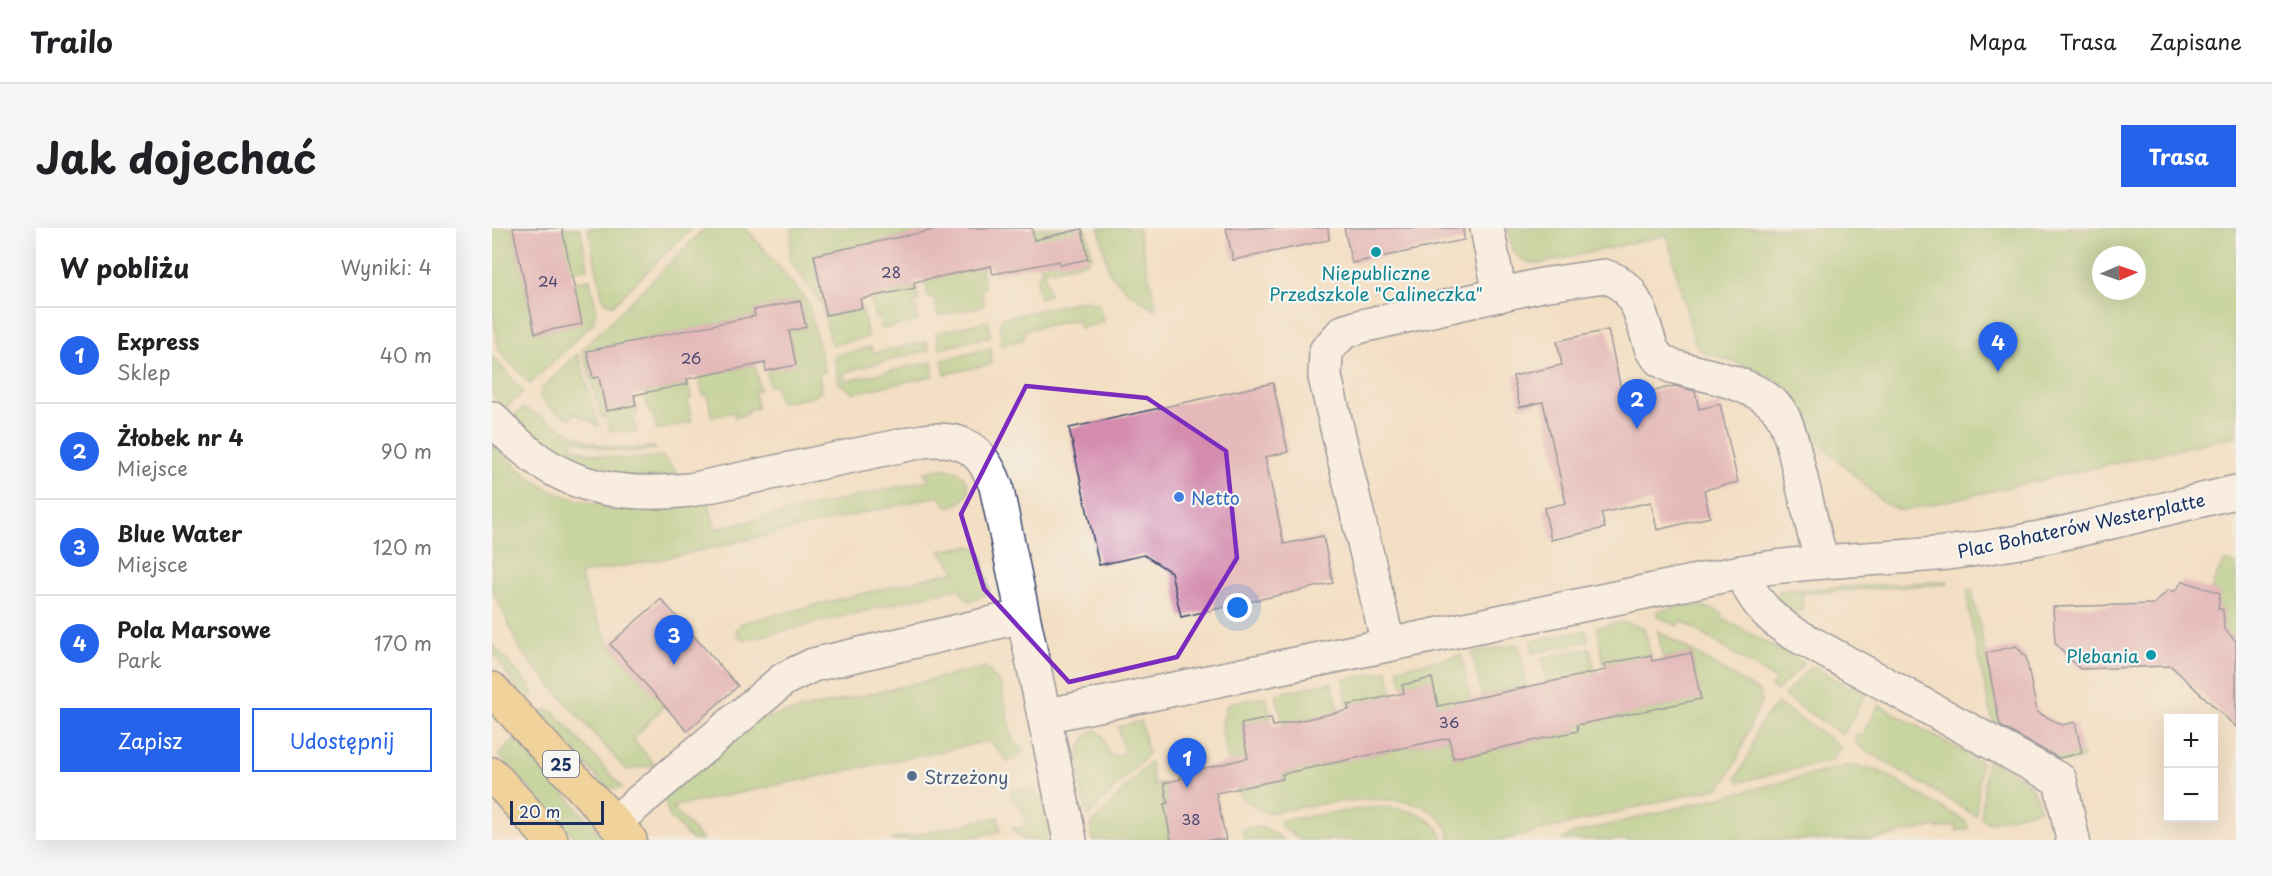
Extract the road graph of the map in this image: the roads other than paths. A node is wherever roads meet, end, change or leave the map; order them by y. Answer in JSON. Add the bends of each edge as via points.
{"nodes":[{"id":1,"x":1487,"y":228,"type":"edge"},
{"id":2,"x":1500,"y":294,"type":"junction"},
{"id":3,"x":492,"y":418,"type":"edge"},
{"id":4,"x":2236,"y":492,"type":"edge"},
{"id":5,"x":1821,"y":561,"type":"junction"},
{"id":6,"x":1741,"y":572,"type":"junction"},
{"id":7,"x":1023,"y":616,"type":"junction"},
{"id":8,"x":1388,"y":644,"type":"junction"},
{"id":9,"x":492,"y":688,"type":"edge"},
{"id":10,"x":1044,"y":716,"type":"junction"},
{"id":11,"x":492,"y":774,"type":"edge"},
{"id":12,"x":622,"y":831,"type":"edge"},
{"id":13,"x":551,"y":840,"type":"edge"},
{"id":14,"x":1070,"y":840,"type":"edge"},
{"id":15,"x":2073,"y":840,"type":"edge"}],
"edges":[{"from":1,"to":2,"type":"street"},
{"from":2,"to":5,"type":"street","via":[[1604,276],[1629,291],[1652,350],[1660,360],[1764,395],[1778,408],[1792,441]]},
{"from":2,"to":8,"type":"street","via":[[1343,332],[1326,351],[1326,377]]},
{"from":3,"to":7,"type":"street","via":[[522,449],[561,475],[582,484],[632,493],[690,490],[923,441],[954,441],[968,446],[981,458],[996,486]]},
{"from":4,"to":5,"type":"street","name":"Plac Bohaterów Westerplatte","via":[[2001,544],[1946,553]]},
{"from":5,"to":6,"type":"street","name":"Plac Bohaterów Westerplatte"},
{"from":6,"to":8,"type":"street","name":"Plac Bohaterów Westerplatte"},
{"from":6,"to":15,"type":"street","via":[[1752,596],[1771,618],[1791,632],[2060,780]]},
{"from":7,"to":10,"type":"street"},
{"from":7,"to":12,"type":"street","via":[[798,671],[769,691]]},
{"from":8,"to":10,"type":"street","name":"Plac Bohaterów Westerplatte"},
{"from":9,"to":12,"type":"main road","number":"25"},
{"from":10,"to":14,"type":"street"},
{"from":11,"to":13,"type":"main road"}]}
